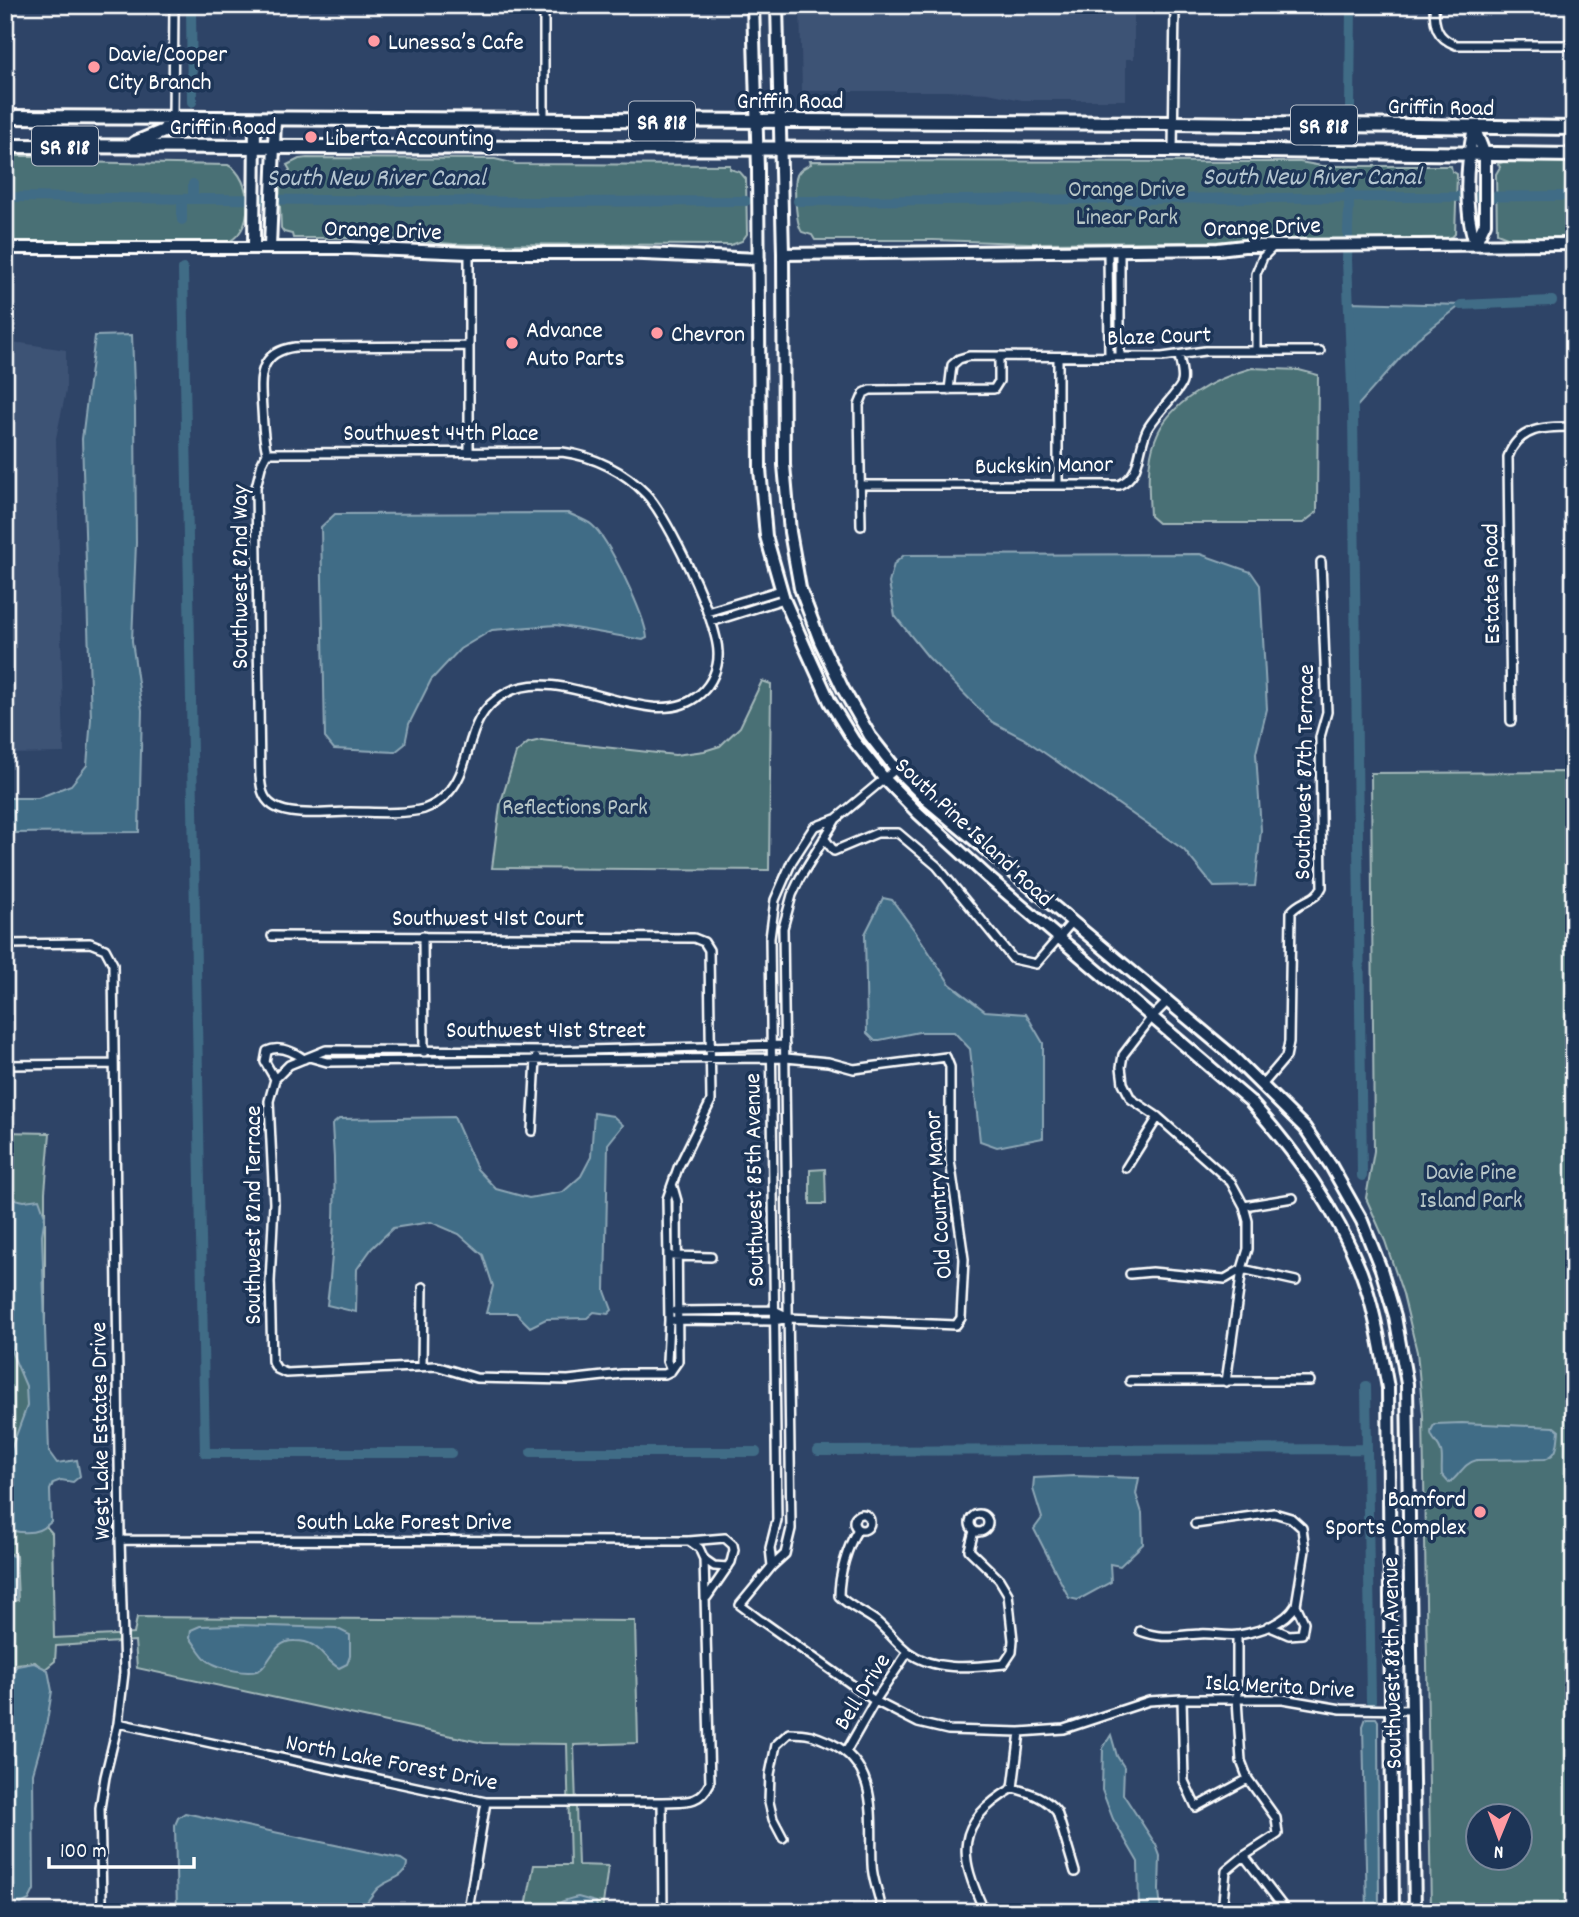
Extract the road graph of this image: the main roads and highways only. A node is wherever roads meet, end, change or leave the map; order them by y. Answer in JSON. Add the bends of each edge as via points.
{"nodes":[{"id":1,"x":753,"y":5,"type":"edge"},
{"id":2,"x":777,"y":5,"type":"edge"},
{"id":3,"x":5,"y":117,"type":"edge"},
{"id":4,"x":173,"y":118,"type":"junction"},
{"id":5,"x":255,"y":120,"type":"junction"},
{"id":6,"x":275,"y":120,"type":"junction"},
{"id":7,"x":757,"y":121,"type":"junction"},
{"id":8,"x":781,"y":121,"type":"junction"},
{"id":9,"x":1475,"y":127,"type":"junction"},
{"id":10,"x":1574,"y":128,"type":"edge"},
{"id":11,"x":5,"y":146,"type":"edge"},
{"id":12,"x":125,"y":147,"type":"junction"},
{"id":13,"x":254,"y":147,"type":"junction"},
{"id":14,"x":273,"y":147,"type":"junction"},
{"id":15,"x":757,"y":149,"type":"junction"},
{"id":16,"x":781,"y":149,"type":"junction"},
{"id":17,"x":1468,"y":155,"type":"junction"},
{"id":18,"x":1485,"y":155,"type":"junction"},
{"id":19,"x":1574,"y":155,"type":"edge"},
{"id":20,"x":1475,"y":244,"type":"junction"},
{"id":21,"x":1574,"y":244,"type":"edge"},
{"id":22,"x":254,"y":247,"type":"junction"},
{"id":23,"x":270,"y":247,"type":"junction"},
{"id":24,"x":5,"y":248,"type":"edge"},
{"id":25,"x":783,"y":254,"type":"junction"},
{"id":26,"x":759,"y":259,"type":"junction"},
{"id":27,"x":789,"y":522,"type":"junction"},
{"id":28,"x":765,"y":525,"type":"junction"},
{"id":29,"x":1398,"y":1330,"type":"joint"},
{"id":30,"x":1378,"y":1334,"type":"joint"},
{"id":31,"x":1393,"y":1912,"type":"edge"},
{"id":32,"x":1415,"y":1912,"type":"edge"}],
"edges":[{"from":1,"to":7,"type":"main road","name":"South Pine Island Road"},
{"from":2,"to":8,"type":"main road","name":"South Pine Island Road"},
{"from":3,"to":4,"type":"main road","name":"Griffin Road","number":"SR 818"},
{"from":4,"to":5,"type":"main road","name":"Griffin Road","number":"SR 818"},
{"from":4,"to":12,"type":"main road","via":[[156,136]]},
{"from":5,"to":6,"type":"main road","name":"Griffin Road","number":"SR 818"},
{"from":5,"to":13,"type":"main road"},
{"from":6,"to":7,"type":"main road","name":"Griffin Road","number":"SR 818"},
{"from":6,"to":14,"type":"main road"},
{"from":7,"to":8,"type":"main road","name":"Griffin Road","number":"SR 818"},
{"from":7,"to":15,"type":"main road","name":"South Pine Island Road"},
{"from":8,"to":9,"type":"main road","name":"Griffin Road","number":"SR 818"},
{"from":8,"to":16,"type":"main road","name":"South Pine Island Road"},
{"from":9,"to":10,"type":"main road","name":"Griffin Road","number":"SR 818"},
{"from":9,"to":17,"type":"main road"},
{"from":9,"to":18,"type":"main road"},
{"from":11,"to":12,"type":"main road","name":"Griffin Road","number":"SR 818"},
{"from":12,"to":13,"type":"main road","name":"Griffin Road","number":"SR 818"},
{"from":13,"to":14,"type":"main road","name":"Griffin Road","number":"SR 818"},
{"from":13,"to":22,"type":"main road"},
{"from":14,"to":15,"type":"main road","name":"Griffin Road","number":"SR 818"},
{"from":14,"to":23,"type":"main road"},
{"from":15,"to":16,"type":"main road","name":"Griffin Road","number":"SR 818"},
{"from":15,"to":26,"type":"main road","name":"South Pine Island Road"},
{"from":16,"to":17,"type":"main road","name":"Griffin Road","number":"SR 818"},
{"from":16,"to":25,"type":"main road","name":"South Pine Island Road"},
{"from":17,"to":18,"type":"main road","name":"Griffin Road","number":"SR 818"},
{"from":17,"to":20,"type":"main road","via":[[1469,223]]},
{"from":18,"to":19,"type":"main road","name":"Griffin Road","number":"SR 818"},
{"from":18,"to":20,"type":"main road","via":[[1485,223]]},
{"from":20,"to":21,"type":"main road","name":"Orange Drive"},
{"from":20,"to":25,"type":"main road","name":"Orange Drive"},
{"from":22,"to":23,"type":"main road","name":"Orange Drive"},
{"from":22,"to":24,"type":"main road","name":"Orange Drive"},
{"from":23,"to":26,"type":"main road","name":"Orange Drive"},
{"from":25,"to":27,"type":"main road","name":"South Pine Island Road","via":[[784,465]]},
{"from":26,"to":28,"type":"main road","name":"South Pine Island Road","via":[[760,469]]},
{"from":27,"to":28,"type":"main road"},
{"from":27,"to":29,"type":"main road","name":"South Pine Island Road","via":[[800,588],[820,641],[870,736],[929,802],[1168,1001],[1263,1084],[1305,1128],[1362,1221]]},
{"from":28,"to":30,"type":"main road","name":"South Pine Island Road","via":[[783,595],[830,702],[854,741],[883,777],[969,859],[1250,1101],[1322,1193],[1342,1229],[1362,1275]]},
{"from":29,"to":32,"type":"main road","name":"Southwest 88th Avenue","via":[[1407,1384]]},
{"from":30,"to":31,"type":"main road","name":"Southwest 88th Avenue","via":[[1388,1388],[1391,1478]]}]}
